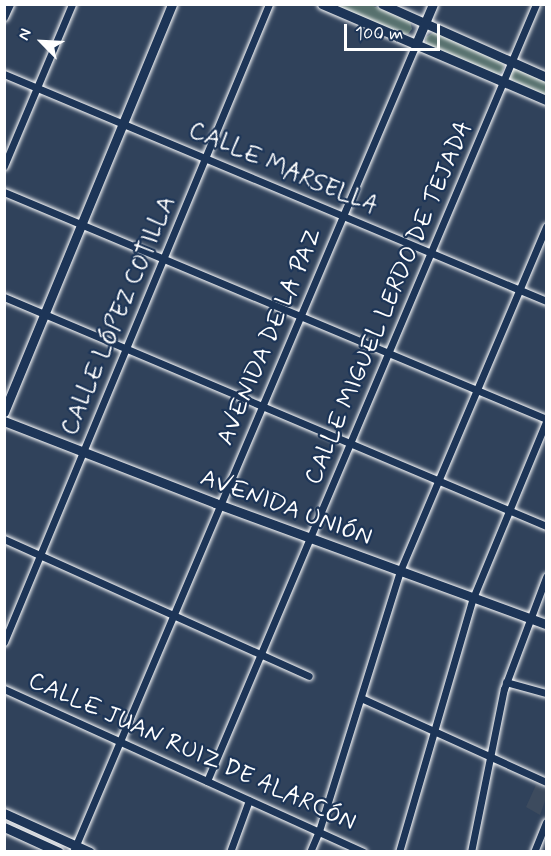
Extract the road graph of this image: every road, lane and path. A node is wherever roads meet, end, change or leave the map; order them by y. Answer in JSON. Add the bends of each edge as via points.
{"nodes":[{"id":1,"x":10,"y":4,"type":"edge"},
{"id":2,"x":72,"y":4,"type":"edge"},
{"id":3,"x":172,"y":4,"type":"edge"},
{"id":4,"x":269,"y":4,"type":"edge"},
{"id":5,"x":322,"y":4,"type":"edge"},
{"id":6,"x":382,"y":4,"type":"edge"},
{"id":7,"x":433,"y":4,"type":"edge"},
{"id":8,"x":536,"y":4,"type":"edge"},
{"id":9,"x":4,"y":17,"type":"edge"},
{"id":10,"x":425,"y":23,"type":"junction"},
{"id":11,"x":416,"y":44,"type":"junction"},
{"id":12,"x":512,"y":62,"type":"junction"},
{"id":13,"x":4,"y":74,"type":"edge"},
{"id":14,"x":546,"y":77,"type":"edge"},
{"id":15,"x":503,"y":82,"type":"junction"},
{"id":16,"x":37,"y":87,"type":"junction"},
{"id":17,"x":546,"y":100,"type":"edge"},
{"id":18,"x":123,"y":123,"type":"junction"},
{"id":19,"x":206,"y":158,"type":"junction"},
{"id":20,"x":4,"y":166,"type":"edge"},
{"id":21,"x":4,"y":192,"type":"edge"},
{"id":22,"x":342,"y":216,"type":"junction"},
{"id":23,"x":82,"y":224,"type":"junction"},
{"id":24,"x":546,"y":227,"type":"edge"},
{"id":25,"x":431,"y":253,"type":"junction"},
{"id":26,"x":164,"y":257,"type":"junction"},
{"id":27,"x":520,"y":290,"type":"junction"},
{"id":28,"x":4,"y":297,"type":"edge"},
{"id":29,"x":546,"y":301,"type":"edge"},
{"id":30,"x":301,"y":314,"type":"junction"},
{"id":31,"x":44,"y":315,"type":"junction"},
{"id":32,"x":127,"y":348,"type":"junction"},
{"id":33,"x":389,"y":352,"type":"junction"},
{"id":34,"x":477,"y":390,"type":"junction"},
{"id":35,"x":262,"y":406,"type":"junction"},
{"id":36,"x":4,"y":412,"type":"edge"},
{"id":37,"x":546,"y":420,"type":"edge"},
{"id":38,"x":9,"y":422,"type":"edge"},
{"id":39,"x":350,"y":444,"type":"junction"},
{"id":40,"x":83,"y":452,"type":"junction"},
{"id":41,"x":438,"y":481,"type":"junction"},
{"id":42,"x":220,"y":505,"type":"junction"},
{"id":43,"x":509,"y":511,"type":"junction"},
{"id":44,"x":546,"y":526,"type":"edge"},
{"id":45,"x":310,"y":538,"type":"junction"},
{"id":46,"x":4,"y":539,"type":"edge"},
{"id":47,"x":40,"y":555,"type":"junction"},
{"id":48,"x":400,"y":571,"type":"junction"},
{"id":49,"x":546,"y":577,"type":"edge"},
{"id":50,"x":473,"y":598,"type":"junction"},
{"id":51,"x":173,"y":615,"type":"junction"},
{"id":52,"x":530,"y":618,"type":"junction"},
{"id":53,"x":546,"y":624,"type":"edge"},
{"id":54,"x":4,"y":642,"type":"edge"},
{"id":55,"x":261,"y":655,"type":"junction"},
{"id":56,"x":309,"y":676,"type":"dead end"},
{"id":57,"x":506,"y":682,"type":"junction"},
{"id":58,"x":4,"y":688,"type":"edge"},
{"id":59,"x":546,"y":693,"type":"edge"},
{"id":60,"x":361,"y":698,"type":"junction"},
{"id":61,"x":433,"y":731,"type":"junction"},
{"id":62,"x":120,"y":742,"type":"junction"},
{"id":63,"x":490,"y":756,"type":"junction"},
{"id":64,"x":207,"y":781,"type":"junction"},
{"id":65,"x":546,"y":782,"type":"edge"},
{"id":66,"x":249,"y":800,"type":"junction"},
{"id":67,"x":4,"y":813,"type":"edge"},
{"id":68,"x":546,"y":822,"type":"edge"},
{"id":69,"x":4,"y":827,"type":"edge"},
{"id":70,"x":319,"y":831,"type":"junction"},
{"id":71,"x":75,"y":848,"type":"edge"},
{"id":72,"x":60,"y":852,"type":"edge"},
{"id":73,"x":90,"y":852,"type":"edge"},
{"id":74,"x":230,"y":852,"type":"edge"},
{"id":75,"x":310,"y":852,"type":"edge"},
{"id":76,"x":363,"y":852,"type":"edge"},
{"id":77,"x":399,"y":852,"type":"edge"},
{"id":78,"x":471,"y":852,"type":"edge"},
{"id":79,"x":534,"y":852,"type":"edge"}],
"edges":[{"from":1,"to":9,"type":"street"},
{"from":2,"to":16,"type":"street"},
{"from":3,"to":18,"type":"main road"},
{"from":4,"to":19,"type":"street","name":"CALLE LÓPEZ COTILLA"},
{"from":5,"to":11,"type":"main road"},
{"from":6,"to":10,"type":"main road"},
{"from":7,"to":10,"type":"main road","name":"AVENIDA DE LA PAZ"},
{"from":8,"to":12,"type":"street","name":"CALLE MIGUEL LERDO DE TEJADA"},
{"from":10,"to":11,"type":"main road","name":"AVENIDA DE LA PAZ"},
{"from":10,"to":12,"type":"main road"},
{"from":11,"to":15,"type":"main road"},
{"from":11,"to":22,"type":"street","name":"AVENIDA DE LA PAZ"},
{"from":12,"to":14,"type":"main road"},
{"from":12,"to":15,"type":"street","name":"CALLE MIGUEL LERDO DE TEJADA"},
{"from":13,"to":16,"type":"street","name":"CALLE MARSELLA"},
{"from":15,"to":17,"type":"main road"},
{"from":15,"to":25,"type":"street","name":"CALLE MIGUEL LERDO DE TEJADA"},
{"from":16,"to":18,"type":"street","name":"CALLE MARSELLA"},
{"from":16,"to":20,"type":"street"},
{"from":18,"to":19,"type":"street","name":"CALLE MARSELLA"},
{"from":18,"to":23,"type":"main road"},
{"from":19,"to":22,"type":"street","name":"CALLE MARSELLA"},
{"from":19,"to":26,"type":"street","name":"CALLE LÓPEZ COTILLA"},
{"from":21,"to":23,"type":"street"},
{"from":22,"to":25,"type":"street","name":"CALLE MARSELLA"},
{"from":22,"to":30,"type":"street","name":"AVENIDA DE LA PAZ"},
{"from":23,"to":26,"type":"street"},
{"from":23,"to":31,"type":"main road"},
{"from":24,"to":27,"type":"street"},
{"from":25,"to":27,"type":"street","name":"CALLE MARSELLA"},
{"from":25,"to":33,"type":"street","name":"CALLE MIGUEL LERDO DE TEJADA"},
{"from":26,"to":30,"type":"street"},
{"from":26,"to":32,"type":"street","name":"CALLE LÓPEZ COTILLA"},
{"from":27,"to":29,"type":"street","name":"CALLE MARSELLA"},
{"from":27,"to":34,"type":"street"},
{"from":28,"to":31,"type":"street"},
{"from":30,"to":33,"type":"street"},
{"from":30,"to":35,"type":"street","name":"AVENIDA DE LA PAZ"},
{"from":31,"to":32,"type":"street"},
{"from":31,"to":36,"type":"main road"},
{"from":32,"to":35,"type":"street"},
{"from":32,"to":40,"type":"street","name":"CALLE LÓPEZ COTILLA"},
{"from":33,"to":34,"type":"street"},
{"from":33,"to":39,"type":"street","name":"CALLE MIGUEL LERDO DE TEJADA"},
{"from":34,"to":37,"type":"street"},
{"from":34,"to":41,"type":"street"},
{"from":35,"to":39,"type":"street"},
{"from":35,"to":42,"type":"street","name":"AVENIDA DE LA PAZ"},
{"from":36,"to":38,"type":"main road","name":"AVENIDA UNIÓN"},
{"from":37,"to":43,"type":"street"},
{"from":38,"to":40,"type":"main road","name":"AVENIDA UNIÓN"},
{"from":39,"to":41,"type":"street"},
{"from":39,"to":45,"type":"street","name":"CALLE MIGUEL LERDO DE TEJADA"},
{"from":40,"to":42,"type":"main road","name":"AVENIDA UNIÓN"},
{"from":40,"to":47,"type":"street","name":"CALLE LÓPEZ COTILLA"},
{"from":41,"to":43,"type":"street"},
{"from":41,"to":48,"type":"street"},
{"from":42,"to":45,"type":"main road","name":"AVENIDA UNIÓN"},
{"from":42,"to":51,"type":"street","name":"AVENIDA DE LA PAZ"},
{"from":43,"to":44,"type":"street"},
{"from":43,"to":50,"type":"street"},
{"from":45,"to":48,"type":"main road","name":"AVENIDA UNIÓN"},
{"from":45,"to":55,"type":"street","name":"CALLE MIGUEL LERDO DE TEJADA"},
{"from":46,"to":47,"type":"street"},
{"from":47,"to":51,"type":"street"},
{"from":47,"to":54,"type":"street","name":"CALLE LÓPEZ COTILLA"},
{"from":48,"to":50,"type":"main road","name":"AVENIDA UNIÓN"},
{"from":48,"to":60,"type":"street"},
{"from":49,"to":52,"type":"street"},
{"from":50,"to":52,"type":"main road","name":"AVENIDA UNIÓN"},
{"from":50,"to":61,"type":"street"},
{"from":51,"to":55,"type":"street"},
{"from":51,"to":62,"type":"street","name":"AVENIDA DE LA PAZ"},
{"from":52,"to":53,"type":"main road","name":"AVENIDA UNIÓN"},
{"from":52,"to":57,"type":"street"},
{"from":55,"to":56,"type":"street"},
{"from":55,"to":64,"type":"street","name":"CALLE MIGUEL LERDO DE TEJADA"},
{"from":57,"to":59,"type":"street"},
{"from":57,"to":63,"type":"street"},
{"from":58,"to":62,"type":"street","name":"CALLE JUAN RUIZ DE ALARCÓN"},
{"from":60,"to":61,"type":"street"},
{"from":60,"to":70,"type":"street"},
{"from":61,"to":63,"type":"street"},
{"from":61,"to":77,"type":"street"},
{"from":62,"to":64,"type":"street","name":"CALLE JUAN RUIZ DE ALARCÓN"},
{"from":62,"to":71,"type":"street","name":"AVENIDA DE LA PAZ"},
{"from":63,"to":65,"type":"street"},
{"from":63,"to":78,"type":"street"},
{"from":64,"to":66,"type":"street","name":"CALLE JUAN RUIZ DE ALARCÓN"},
{"from":66,"to":70,"type":"street","name":"CALLE JUAN RUIZ DE ALARCÓN"},
{"from":66,"to":74,"type":"street"},
{"from":67,"to":71,"type":"main road"},
{"from":68,"to":79,"type":"street"},
{"from":69,"to":72,"type":"main road"},
{"from":70,"to":75,"type":"street"},
{"from":70,"to":76,"type":"street","name":"CALLE JUAN RUIZ DE ALARCÓN"},
{"from":71,"to":73,"type":"main road"}]}
